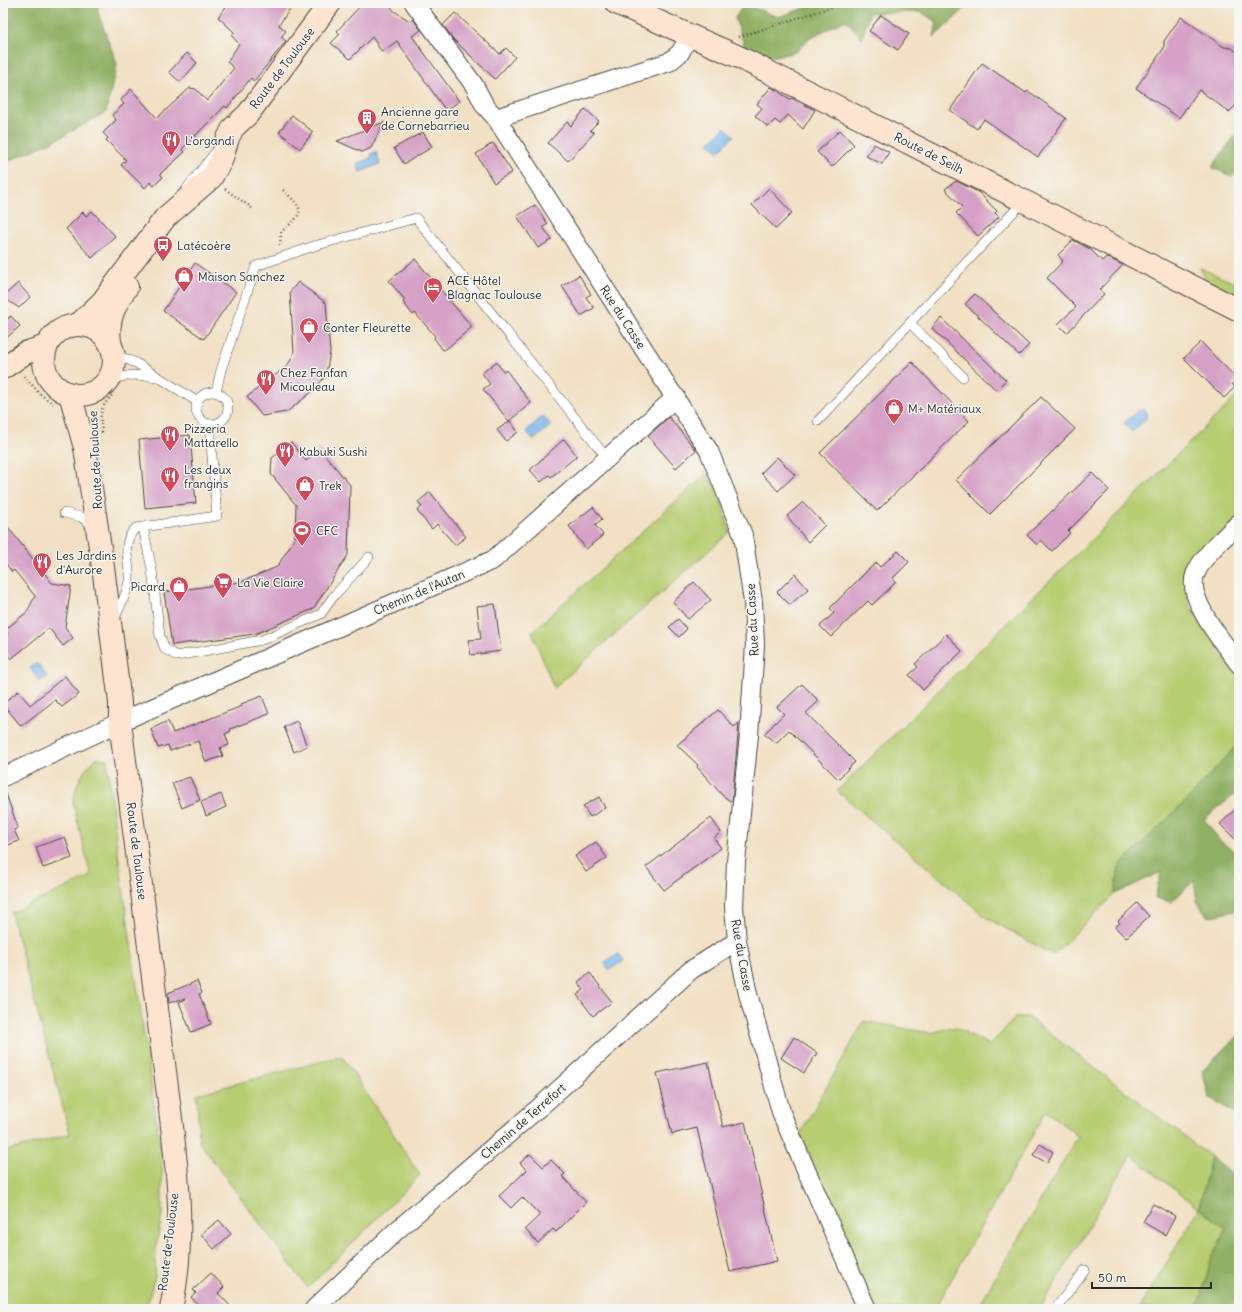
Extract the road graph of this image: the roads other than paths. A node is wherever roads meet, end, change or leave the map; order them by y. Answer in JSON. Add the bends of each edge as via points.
{"nodes":[{"id":1,"x":330,"y":3,"type":"edge"},
{"id":2,"x":414,"y":3,"type":"edge"},
{"id":3,"x":616,"y":3,"type":"edge"},
{"id":4,"x":690,"y":35,"type":"junction"},
{"id":5,"x":248,"y":114,"type":"junction"},
{"id":6,"x":496,"y":118,"type":"junction"},
{"id":7,"x":1024,"y":201,"type":"junction"},
{"id":8,"x":1239,"y":310,"type":"edge"},
{"id":9,"x":910,"y":323,"type":"junction"},
{"id":10,"x":79,"y":324,"type":"junction"},
{"id":11,"x":46,"y":346,"type":"junction"},
{"id":12,"x":112,"y":348,"type":"junction"},
{"id":13,"x":13,"y":367,"type":"edge"},
{"id":14,"x":48,"y":376,"type":"junction"},
{"id":15,"x":157,"y":377,"type":"junction"},
{"id":16,"x":963,"y":377,"type":"dead end"},
{"id":17,"x":101,"y":386,"type":"junction"},
{"id":18,"x":216,"y":392,"type":"junction"},
{"id":19,"x":676,"y":397,"type":"junction"},
{"id":20,"x":198,"y":402,"type":"junction"},
{"id":21,"x":73,"y":403,"type":"junction"},
{"id":22,"x":818,"y":421,"type":"dead end"},
{"id":23,"x":211,"y":424,"type":"junction"},
{"id":24,"x":607,"y":458,"type":"junction"},
{"id":25,"x":64,"y":513,"type":"dead end"},
{"id":26,"x":1239,"y":523,"type":"edge"},
{"id":27,"x":143,"y":527,"type":"junction"},
{"id":28,"x":98,"y":529,"type":"junction"},
{"id":29,"x":369,"y":557,"type":"dead end"},
{"id":30,"x":110,"y":628,"type":"junction"},
{"id":31,"x":1239,"y":664,"type":"edge"},
{"id":32,"x":120,"y":722,"type":"junction"},
{"id":33,"x":3,"y":777,"type":"edge"},
{"id":34,"x":737,"y":941,"type":"junction"},
{"id":35,"x":176,"y":1174,"type":"junction"},
{"id":36,"x":1085,"y":1270,"type":"dead end"},
{"id":37,"x":176,"y":1303,"type":"edge"},
{"id":38,"x":158,"y":1309,"type":"edge"},
{"id":39,"x":314,"y":1309,"type":"edge"},
{"id":40,"x":867,"y":1309,"type":"edge"},
{"id":41,"x":1055,"y":1309,"type":"edge"}],
"edges":[{"from":1,"to":5,"type":"main road","name":"Route de Toulouse"},
{"from":2,"to":6,"type":"street","name":"Rue du Casse"},
{"from":3,"to":4,"type":"main road","name":"Route de Seilh"},
{"from":4,"to":6,"type":"street","via":[[680,53],[669,62]]},
{"from":4,"to":7,"type":"main road","name":"Route de Seilh"},
{"from":5,"to":10,"type":"main road","name":"Route de Toulouse","via":[[233,128],[211,178],[172,212],[146,241],[102,302]]},
{"from":5,"to":12,"type":"main road","name":"Route de Toulouse","via":[[232,162],[220,185],[166,233],[122,294],[108,327]]},
{"from":6,"to":19,"type":"street","name":"Rue du Casse","via":[[627,325]]},
{"from":7,"to":8,"type":"main road","name":"Route de Seilh"},
{"from":7,"to":9,"type":"lane"},
{"from":9,"to":16,"type":"lane"},
{"from":9,"to":22,"type":"lane"},
{"from":10,"to":11,"type":"main road","via":[[59,330]]},
{"from":10,"to":12,"type":"main road","via":[[97,329]]},
{"from":11,"to":13,"type":"main road","via":[[25,353]]},
{"from":11,"to":14,"type":"main road","via":[[44,361]]},
{"from":12,"to":15,"type":"lane"},
{"from":12,"to":17,"type":"main road","via":[[114,364]]},
{"from":13,"to":14,"type":"main road"},
{"from":14,"to":21,"type":"main road"},
{"from":15,"to":17,"type":"lane","via":[[122,375]]},
{"from":15,"to":20,"type":"lane"},
{"from":17,"to":21,"type":"main road","via":[[82,394]]},
{"from":17,"to":28,"type":"main road","name":"Route de Toulouse","via":[[91,412],[99,496]]},
{"from":18,"to":20,"type":"lane","via":[[207,393]]},
{"from":18,"to":23,"type":"lane","via":[[225,399],[228,410],[222,421]]},
{"from":18,"to":24,"type":"lane","via":[[256,266],[279,257],[416,218]]},
{"from":19,"to":24,"type":"street","name":"Chemin de l'Autan"},
{"from":19,"to":34,"type":"street","name":"Rue du Casse","via":[[709,451],[733,507],[743,535],[753,602],[755,645],[734,907]]},
{"from":20,"to":23,"type":"lane","via":[[199,416]]},
{"from":21,"to":28,"type":"main road","name":"Route de Toulouse","via":[[85,448]]},
{"from":23,"to":27,"type":"lane","via":[[217,516]]},
{"from":24,"to":32,"type":"street","name":"Chemin de l'Autan","via":[[492,560]]},
{"from":25,"to":28,"type":"lane","via":[[82,517]]},
{"from":26,"to":31,"type":"street","via":[[1210,552],[1195,575],[1196,596],[1205,617]]},
{"from":27,"to":29,"type":"lane","via":[[152,570],[160,636],[165,649],[177,656],[262,640],[321,614]]},
{"from":27,"to":30,"type":"lane","via":[[136,528],[129,534],[129,580]]},
{"from":28,"to":30,"type":"main road","name":"Route de Toulouse"},
{"from":30,"to":32,"type":"main road","name":"Route de Toulouse","via":[[120,703]]},
{"from":32,"to":33,"type":"street","name":"Chemin de l'Autan"},
{"from":32,"to":35,"type":"main road","name":"Route de Toulouse"},
{"from":34,"to":39,"type":"street","name":"Chemin de Terrefort","via":[[691,970],[542,1105],[396,1231]]},
{"from":34,"to":40,"type":"street","name":"Rue du Casse","via":[[750,1001],[782,1115]]},
{"from":35,"to":37,"type":"main road","name":"Route de Toulouse","via":[[180,1241]]},
{"from":35,"to":38,"type":"main road","name":"Route de Toulouse","via":[[168,1259]]},
{"from":36,"to":41,"type":"lane"}]}
